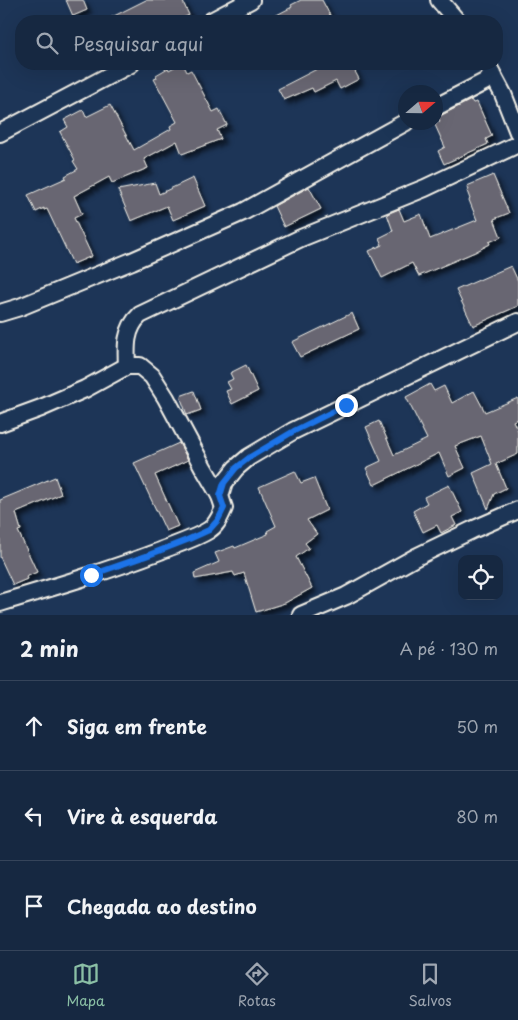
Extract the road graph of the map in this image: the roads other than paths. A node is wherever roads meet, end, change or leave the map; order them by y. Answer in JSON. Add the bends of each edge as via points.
{"nodes":[{"id":1,"x":251,"y":0,"type":"edge"},
{"id":2,"x":439,"y":0,"type":"edge"},
{"id":3,"x":222,"y":15,"type":"edge"},
{"id":4,"x":451,"y":15,"type":"edge"},
{"id":5,"x":120,"y":70,"type":"edge"},
{"id":6,"x":490,"y":70,"type":"edge"},
{"id":7,"x":443,"y":102,"type":"edge"},
{"id":8,"x":398,"y":126,"type":"edge"},
{"id":9,"x":518,"y":132,"type":"edge"},
{"id":10,"x":0,"y":133,"type":"edge"},
{"id":11,"x":518,"y":144,"type":"edge"},
{"id":12,"x":0,"y":313,"type":"edge"},
{"id":13,"x":518,"y":322,"type":"edge"},
{"id":14,"x":127,"y":366,"type":"junction"},
{"id":15,"x":0,"y":423,"type":"edge"},
{"id":16,"x":220,"y":496,"type":"junction"},
{"id":17,"x":518,"y":510,"type":"edge"},
{"id":18,"x":0,"y":603,"type":"edge"},
{"id":19,"x":301,"y":615,"type":"edge"}],
"edges":[{"from":1,"to":3,"type":"street"},
{"from":2,"to":4,"type":"street"},
{"from":5,"to":10,"type":"street"},
{"from":6,"to":7,"type":"street"},
{"from":6,"to":9,"type":"street"},
{"from":8,"to":12,"type":"street","via":[[243,212],[132,261]]},
{"from":11,"to":14,"type":"street","via":[[425,188],[302,238],[140,315],[125,346]]},
{"from":13,"to":16,"type":"street","via":[[294,431],[236,468],[224,483]]},
{"from":14,"to":15,"type":"street","via":[[85,389]]},
{"from":14,"to":16,"type":"street","via":[[140,366],[152,376]]},
{"from":16,"to":18,"type":"street","via":[[224,508],[209,530],[146,556]]},
{"from":17,"to":19,"type":"street"}]}
